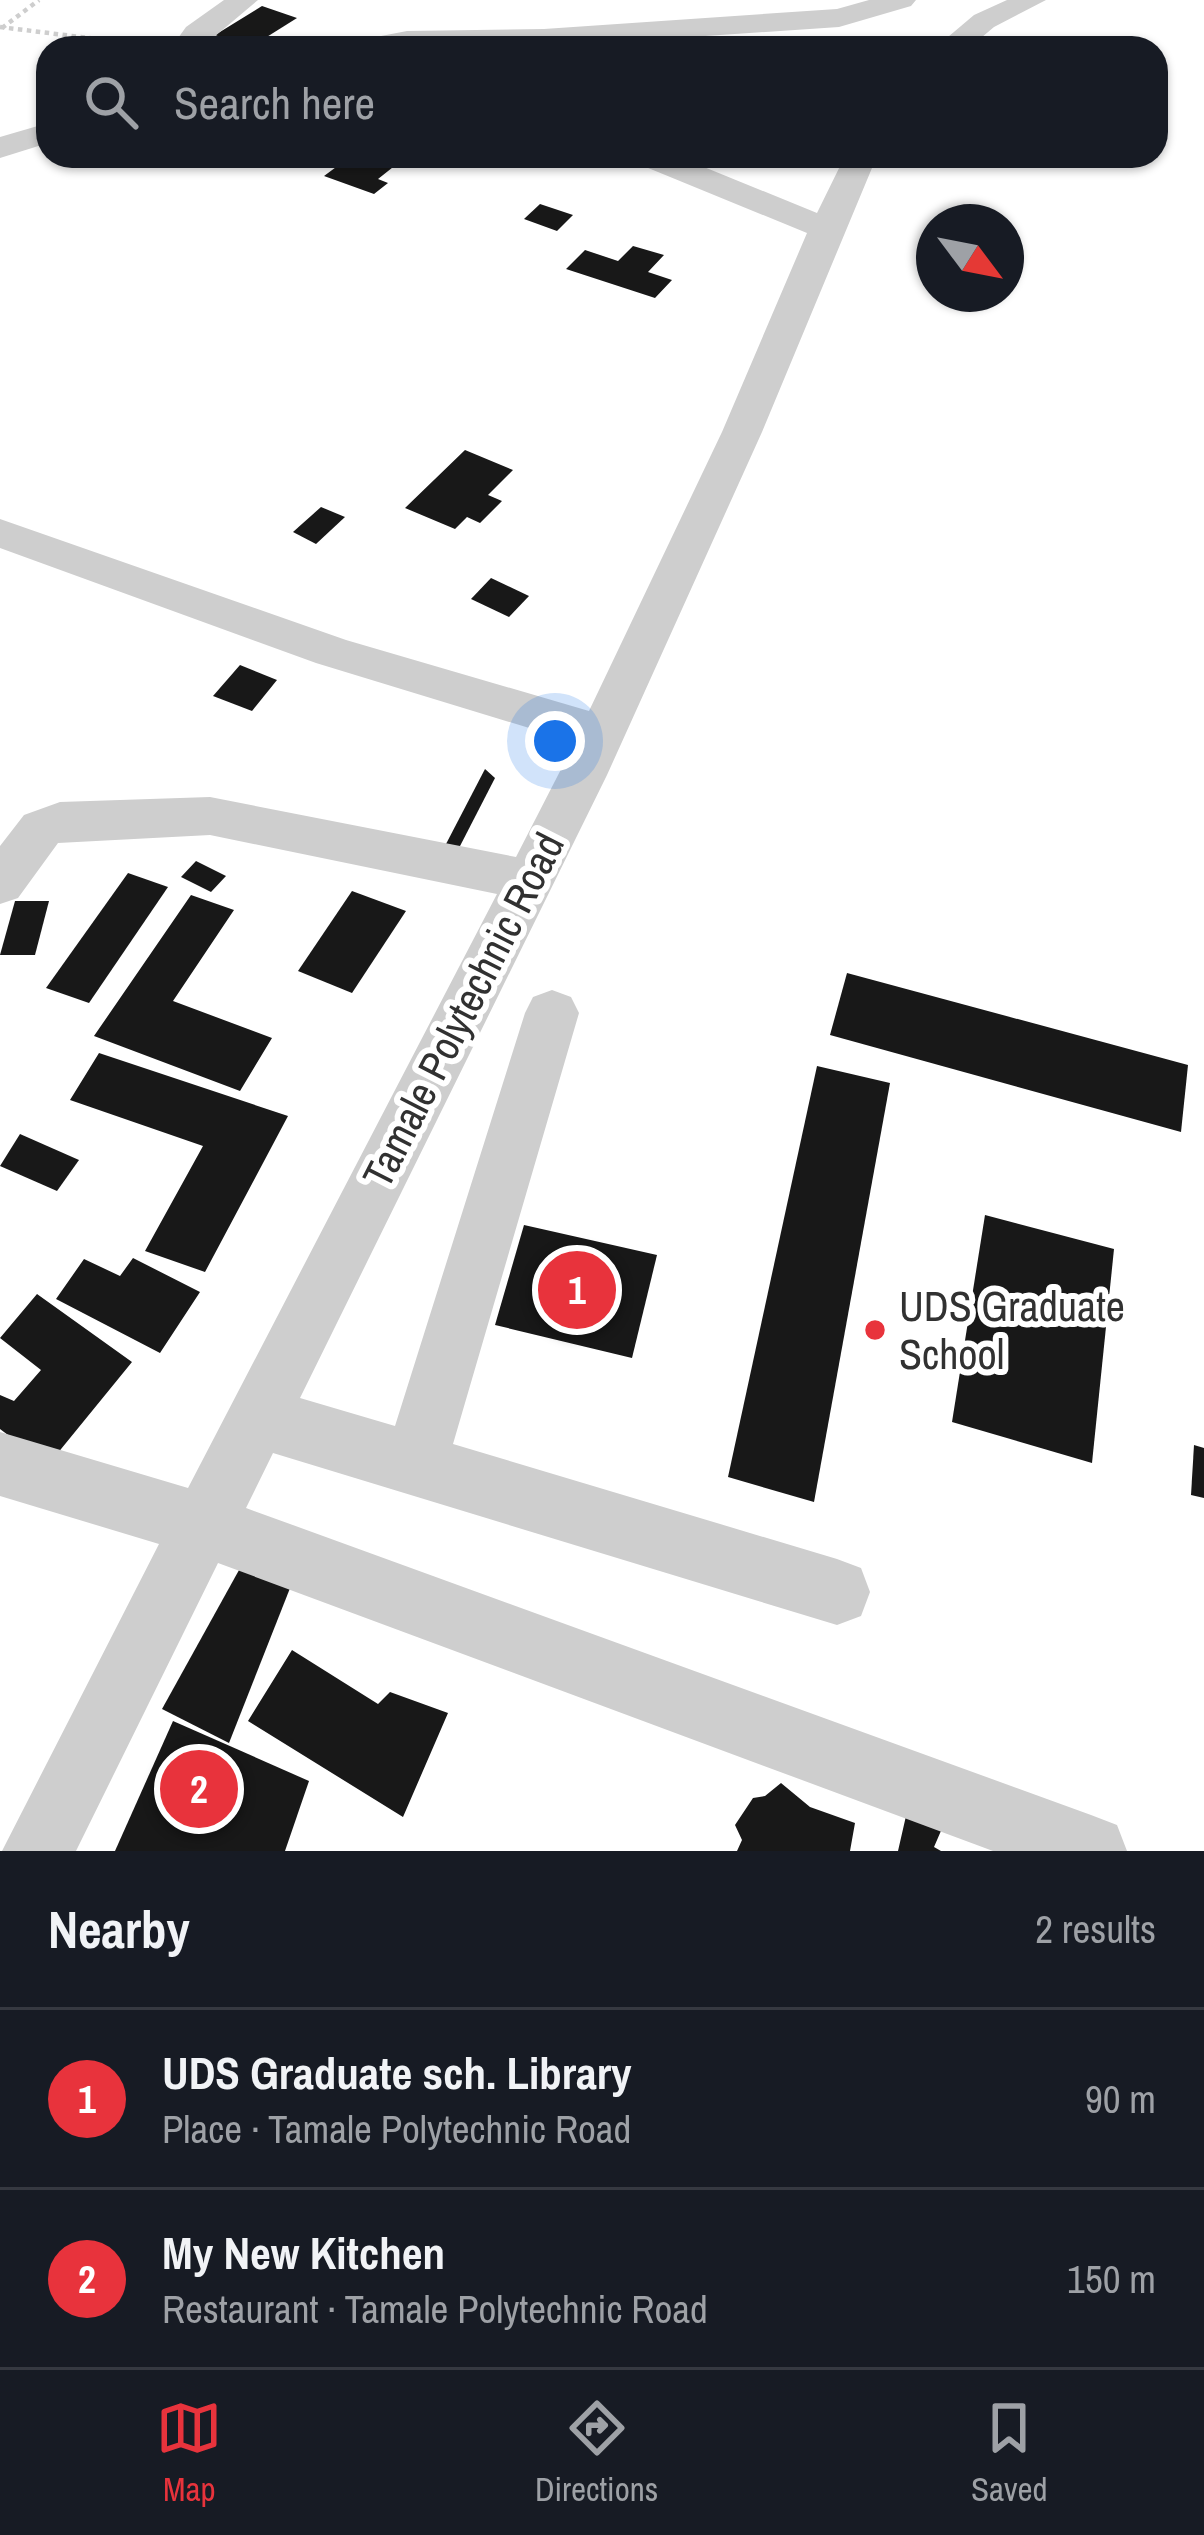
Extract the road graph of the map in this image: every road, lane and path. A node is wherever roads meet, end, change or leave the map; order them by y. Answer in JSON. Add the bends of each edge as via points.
{"nodes":[{"id":1,"x":39,"y":0,"type":"edge"},
{"id":2,"x":243,"y":0,"type":"edge"},
{"id":3,"x":901,"y":0,"type":"edge"},
{"id":4,"x":1031,"y":0,"type":"edge"},
{"id":5,"x":1,"y":27,"type":"edge"},
{"id":6,"x":69,"y":36,"type":"edge"},
{"id":7,"x":200,"y":36,"type":"edge"},
{"id":8,"x":574,"y":36,"type":"edge"},
{"id":9,"x":965,"y":36,"type":"edge"},
{"id":10,"x":36,"y":138,"type":"edge"},
{"id":11,"x":0,"y":148,"type":"edge"},
{"id":12,"x":677,"y":168,"type":"edge"},
{"id":13,"x":855,"y":168,"type":"edge"},
{"id":14,"x":826,"y":229,"type":"junction"},
{"id":15,"x":0,"y":533,"type":"edge"},
{"id":16,"x":603,"y":733,"type":"junction"},
{"id":17,"x":528,"y":880,"type":"junction"},
{"id":18,"x":0,"y":884,"type":"edge"},
{"id":19,"x":552,"y":1013,"type":"dead end"},
{"id":20,"x":259,"y":1418,"type":"junction"},
{"id":21,"x":416,"y":1465,"type":"junction"},
{"id":22,"x":9,"y":1479,"type":"edge"},
{"id":23,"x":204,"y":1525,"type":"junction"},
{"id":24,"x":837,"y":1592,"type":"dead end"},
{"id":25,"x":38,"y":1851,"type":"edge"},
{"id":26,"x":1091,"y":1851,"type":"edge"}],
"edges":[{"from":1,"to":5,"type":"path"},
{"from":2,"to":7,"type":"street"},
{"from":3,"to":8,"type":"street","via":[[839,18]]},
{"from":4,"to":9,"type":"street"},
{"from":5,"to":6,"type":"path"},
{"from":10,"to":11,"type":"street"},
{"from":12,"to":14,"type":"street"},
{"from":13,"to":14,"type":"street","name":"Tamale Polytechnic Road"},
{"from":14,"to":16,"type":"street","name":"Tamale Polytechnic Road"},
{"from":15,"to":16,"type":"street","via":[[332,652]]},
{"from":16,"to":17,"type":"street","name":"Tamale Polytechnic Road"},
{"from":17,"to":18,"type":"street","via":[[210,816],[145,815],[60,820],[41,830]]},
{"from":17,"to":20,"type":"street","name":"Tamale Polytechnic Road"},
{"from":19,"to":21,"type":"street"},
{"from":20,"to":21,"type":"street"},
{"from":20,"to":23,"type":"street","name":"Tamale Polytechnic Road"},
{"from":21,"to":24,"type":"street"},
{"from":22,"to":23,"type":"street"},
{"from":23,"to":25,"type":"street","name":"Tamale Polytechnic Road"},
{"from":23,"to":26,"type":"street"}]}
